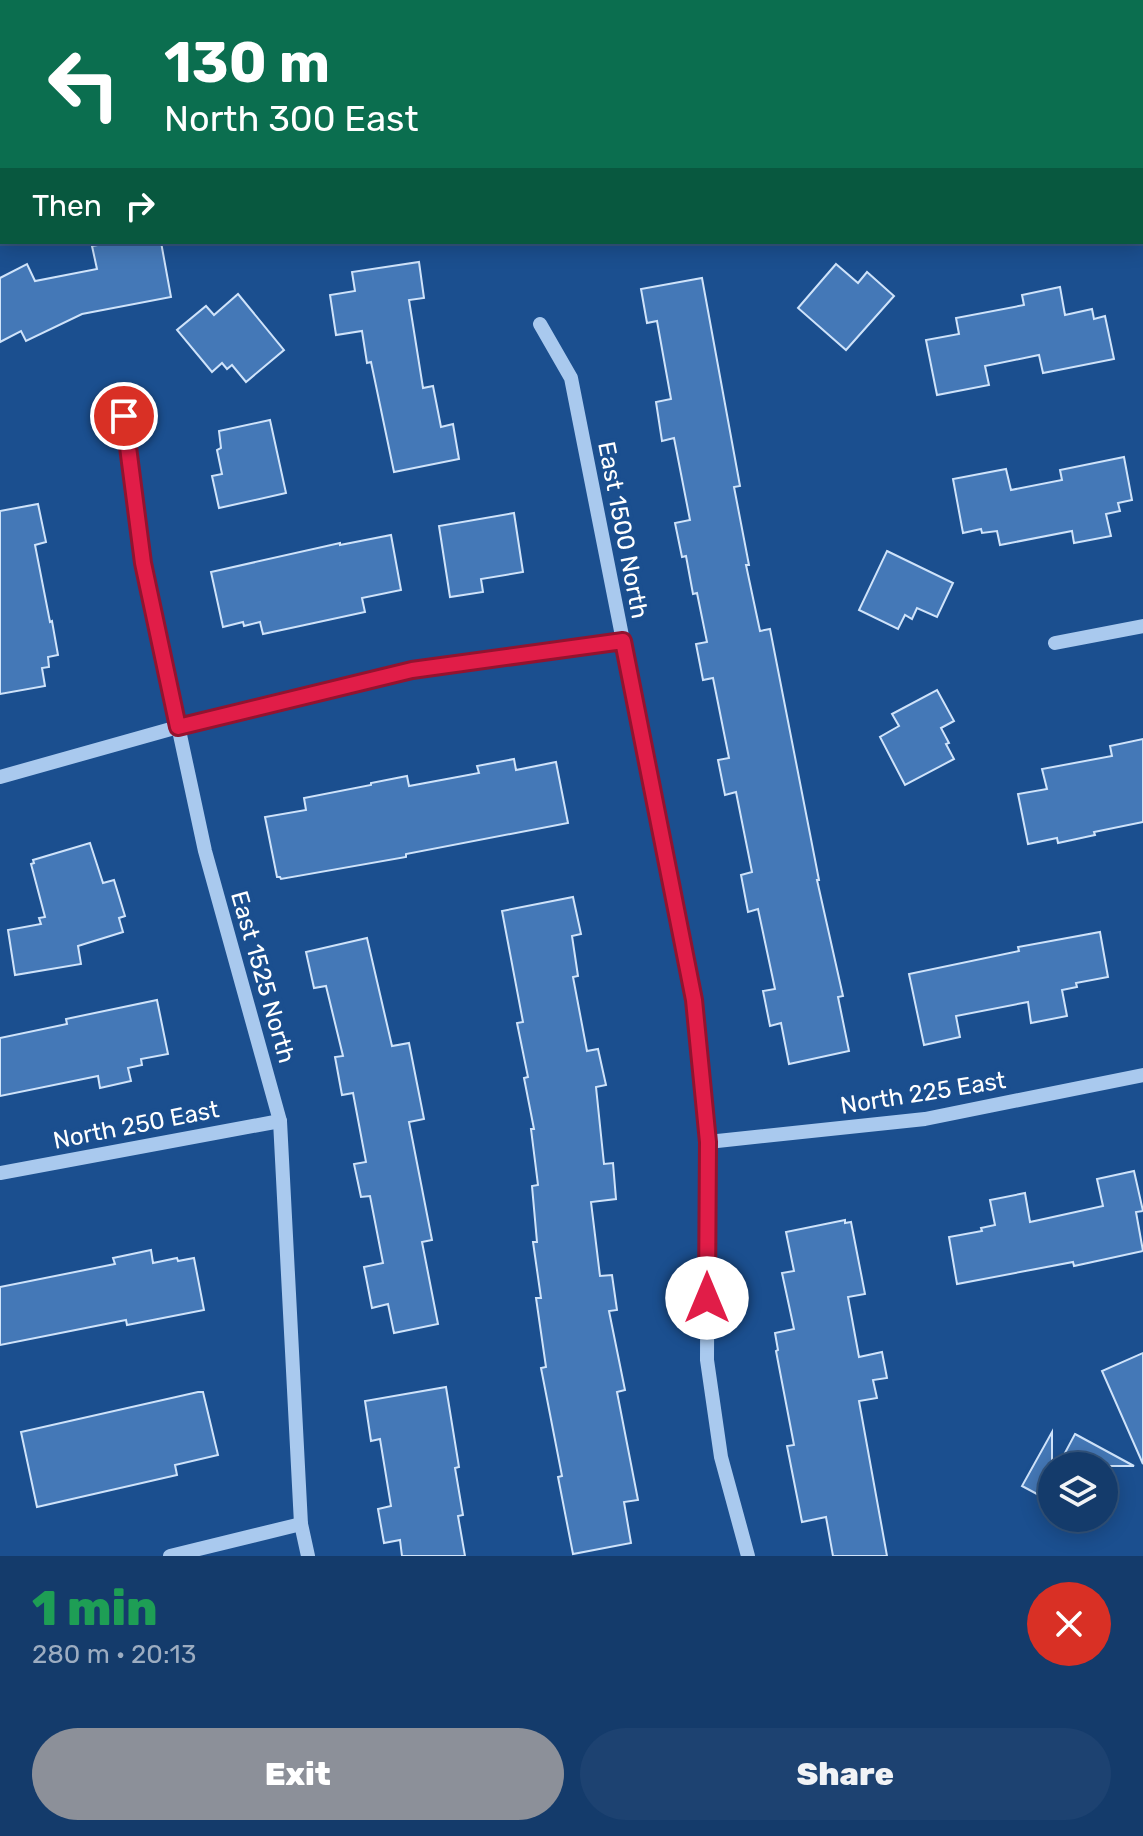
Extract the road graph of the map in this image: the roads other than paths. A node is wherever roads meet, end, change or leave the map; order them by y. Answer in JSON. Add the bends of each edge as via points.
{"nodes":[{"id":1,"x":540,"y":324,"type":"dead end"},
{"id":2,"x":124,"y":416,"type":"dead end"},
{"id":3,"x":1143,"y":626,"type":"edge"},
{"id":4,"x":623,"y":641,"type":"junction"},
{"id":5,"x":1055,"y":643,"type":"dead end"},
{"id":6,"x":178,"y":727,"type":"junction"},
{"id":7,"x":0,"y":777,"type":"edge"},
{"id":8,"x":1143,"y":1075,"type":"edge"},
{"id":9,"x":280,"y":1121,"type":"junction"},
{"id":10,"x":708,"y":1142,"type":"junction"},
{"id":11,"x":0,"y":1173,"type":"edge"},
{"id":12,"x":301,"y":1524,"type":"junction"},
{"id":13,"x":170,"y":1556,"type":"edge"},
{"id":14,"x":308,"y":1556,"type":"edge"},
{"id":15,"x":748,"y":1556,"type":"edge"}],
"edges":[{"from":1,"to":4,"type":"street","name":"East 1500 North","via":[[571,378]]},
{"from":2,"to":6,"type":"street","name":"East 1525 North","via":[[143,563]]},
{"from":3,"to":5,"type":"street"},
{"from":4,"to":6,"type":"street","via":[[412,670]]},
{"from":4,"to":10,"type":"street","name":"East 1500 North","via":[[694,1000]]},
{"from":6,"to":7,"type":"street"},
{"from":6,"to":9,"type":"street","name":"East 1525 North","via":[[205,851]]},
{"from":8,"to":10,"type":"street","name":"North 225 East","via":[[925,1119]]},
{"from":9,"to":11,"type":"street","name":"North 250 East"},
{"from":9,"to":12,"type":"street","name":"East 1525 North"},
{"from":10,"to":15,"type":"street","name":"East 1500 North","via":[[707,1360],[721,1457]]},
{"from":12,"to":13,"type":"street"},
{"from":12,"to":14,"type":"street","name":"East 1525 North"}]}
